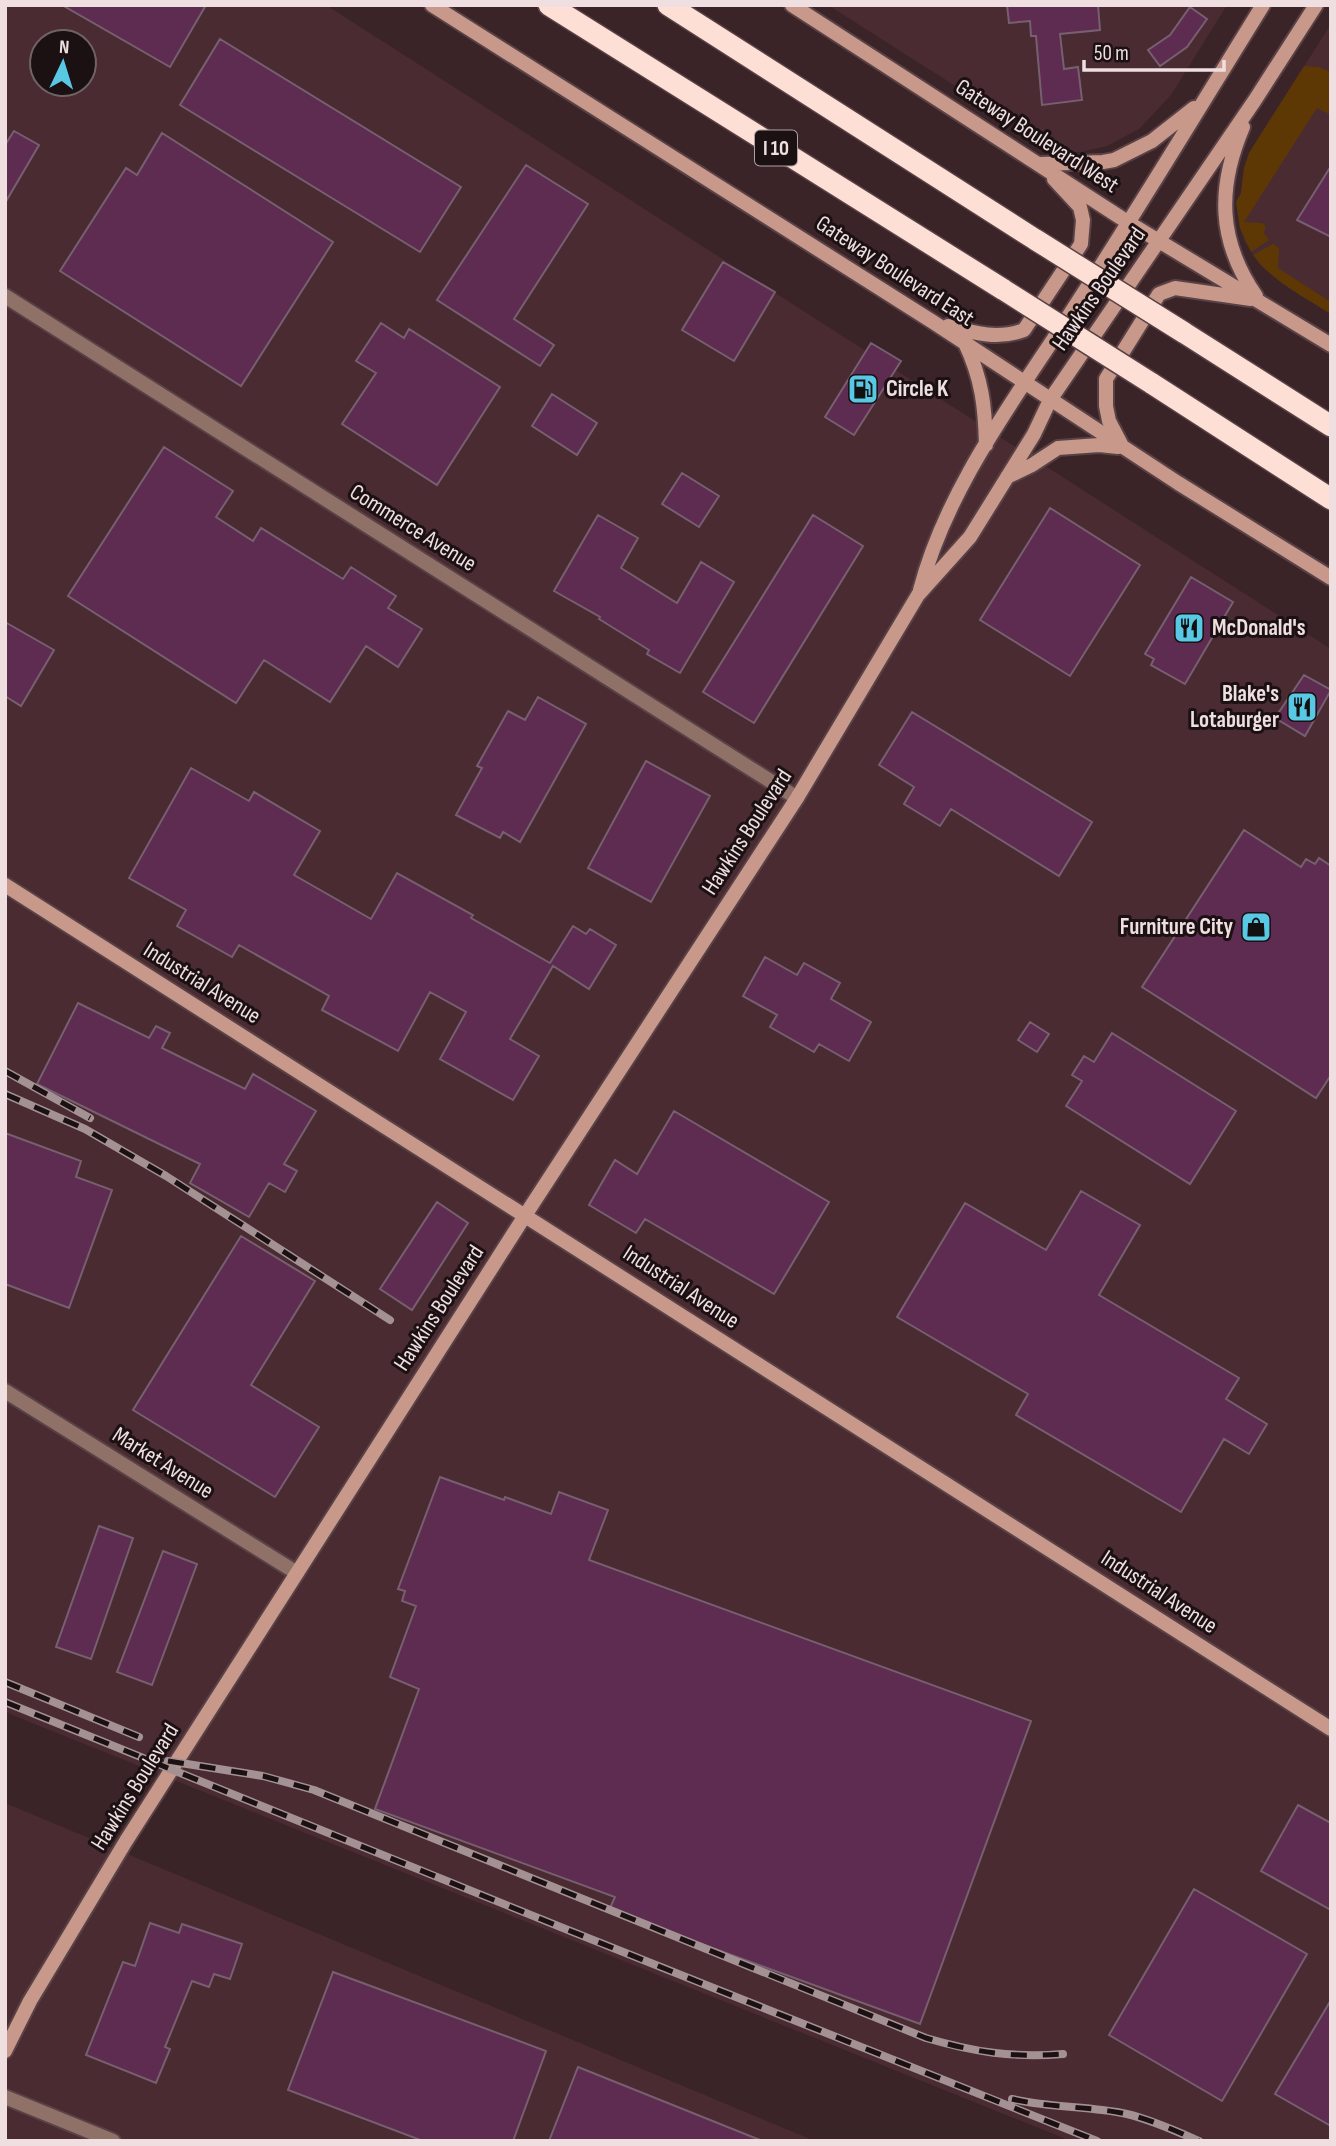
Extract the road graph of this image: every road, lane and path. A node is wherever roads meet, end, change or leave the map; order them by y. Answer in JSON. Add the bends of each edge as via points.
{"nodes":[{"id":1,"x":432,"y":5,"type":"edge"},
{"id":2,"x":533,"y":5,"type":"edge"},
{"id":3,"x":549,"y":5,"type":"edge"},
{"id":4,"x":668,"y":5,"type":"edge"},
{"id":5,"x":681,"y":5,"type":"edge"},
{"id":6,"x":792,"y":5,"type":"edge"},
{"id":7,"x":1263,"y":5,"type":"edge"},
{"id":8,"x":1316,"y":5,"type":"edge"},
{"id":9,"x":730,"y":44,"type":"junction"},
{"id":10,"x":629,"y":56,"type":"junction"},
{"id":11,"x":1205,"y":99,"type":"junction"},
{"id":12,"x":1255,"y":100,"type":"junction"},
{"id":13,"x":1040,"y":164,"type":"junction"},
{"id":14,"x":1129,"y":223,"type":"junction"},
{"id":15,"x":1160,"y":241,"type":"junction"},
{"id":16,"x":5,"y":296,"type":"edge"},
{"id":17,"x":1259,"y":300,"type":"junction"},
{"id":18,"x":933,"y":321,"type":"junction"},
{"id":19,"x":964,"y":342,"type":"junction"},
{"id":20,"x":1331,"y":345,"type":"edge"},
{"id":21,"x":1026,"y":383,"type":"junction"},
{"id":22,"x":1050,"y":400,"type":"junction"},
{"id":23,"x":1331,"y":426,"type":"edge"},
{"id":24,"x":986,"y":445,"type":"junction"},
{"id":25,"x":1123,"y":447,"type":"junction"},
{"id":26,"x":1007,"y":477,"type":"junction"},
{"id":27,"x":1331,"y":499,"type":"edge"},
{"id":28,"x":1331,"y":578,"type":"edge"},
{"id":29,"x":918,"y":595,"type":"junction"},
{"id":30,"x":797,"y":798,"type":"junction"},
{"id":31,"x":5,"y":885,"type":"edge"},
{"id":32,"x":526,"y":1214,"type":"junction"},
{"id":33,"x":5,"y":1391,"type":"edge"},
{"id":34,"x":297,"y":1573,"type":"junction"},
{"id":35,"x":1331,"y":1729,"type":"edge"},
{"id":36,"x":5,"y":2050,"type":"edge"},
{"id":37,"x":5,"y":2097,"type":"edge"},
{"id":38,"x":113,"y":2141,"type":"edge"}],
"edges":[{"from":1,"to":18,"type":"main road","name":"Gateway Boulevard East"},
{"from":2,"to":10,"type":"highway"},
{"from":3,"to":10,"type":"highway","number":"I 10"},
{"from":4,"to":9,"type":"highway"},
{"from":5,"to":9,"type":"highway"},
{"from":6,"to":13,"type":"main road","name":"Gateway Boulevard West"},
{"from":7,"to":11,"type":"main road","name":"Hawkins Boulevard"},
{"from":8,"to":12,"type":"main road","name":"Hawkins Boulevard"},
{"from":9,"to":23,"type":"highway","bridge":true},
{"from":10,"to":27,"type":"highway","number":"I 10","bridge":true},
{"from":11,"to":13,"type":"main road","via":[[1152,141],[1114,160]]},
{"from":11,"to":14,"type":"main road","name":"Hawkins Boulevard"},
{"from":12,"to":15,"type":"main road","name":"Hawkins Boulevard"},
{"from":12,"to":17,"type":"main road","via":[[1231,160],[1225,220],[1240,270]]},
{"from":13,"to":14,"type":"main road","name":"Gateway Boulevard West"},
{"from":13,"to":18,"type":"main road","via":[[1080,207],[1083,229],[1081,244],[1024,330],[985,336]]},
{"from":14,"to":15,"type":"main road","name":"Gateway Boulevard West"},
{"from":14,"to":21,"type":"main road","name":"Hawkins Boulevard"},
{"from":15,"to":17,"type":"main road","name":"Gateway Boulevard West"},
{"from":15,"to":22,"type":"main road","name":"Hawkins Boulevard"},
{"from":16,"to":30,"type":"street","name":"Commerce Avenue"},
{"from":17,"to":20,"type":"main road","name":"Gateway Boulevard West"},
{"from":17,"to":25,"type":"main road","via":[[1175,288],[1159,293],[1106,379],[1109,421]]},
{"from":18,"to":19,"type":"main road","name":"Gateway Boulevard East"},
{"from":19,"to":21,"type":"main road","name":"Gateway Boulevard East"},
{"from":19,"to":24,"type":"main road","via":[[981,383]]},
{"from":21,"to":22,"type":"main road","name":"Gateway Boulevard East"},
{"from":21,"to":24,"type":"main road","name":"Hawkins Boulevard"},
{"from":22,"to":25,"type":"main road","name":"Gateway Boulevard East"},
{"from":22,"to":26,"type":"main road","name":"Hawkins Boulevard"},
{"from":24,"to":29,"type":"main road","name":"Hawkins Boulevard","via":[[930,553]]},
{"from":25,"to":26,"type":"main road","via":[[1058,448]]},
{"from":25,"to":28,"type":"main road","name":"Gateway Boulevard East"},
{"from":26,"to":29,"type":"main road","name":"Hawkins Boulevard","via":[[970,537]]},
{"from":29,"to":30,"type":"main road","name":"Hawkins Boulevard"},
{"from":30,"to":32,"type":"main road","name":"Hawkins Boulevard"},
{"from":31,"to":32,"type":"main road","name":"Industrial Avenue"},
{"from":32,"to":34,"type":"main road","name":"Hawkins Boulevard"},
{"from":32,"to":35,"type":"main road","name":"Industrial Avenue"},
{"from":33,"to":34,"type":"street","name":"Market Avenue"},
{"from":34,"to":36,"type":"main road","name":"Hawkins Boulevard","via":[[126,1841]]},
{"from":37,"to":38,"type":"street"}]}
